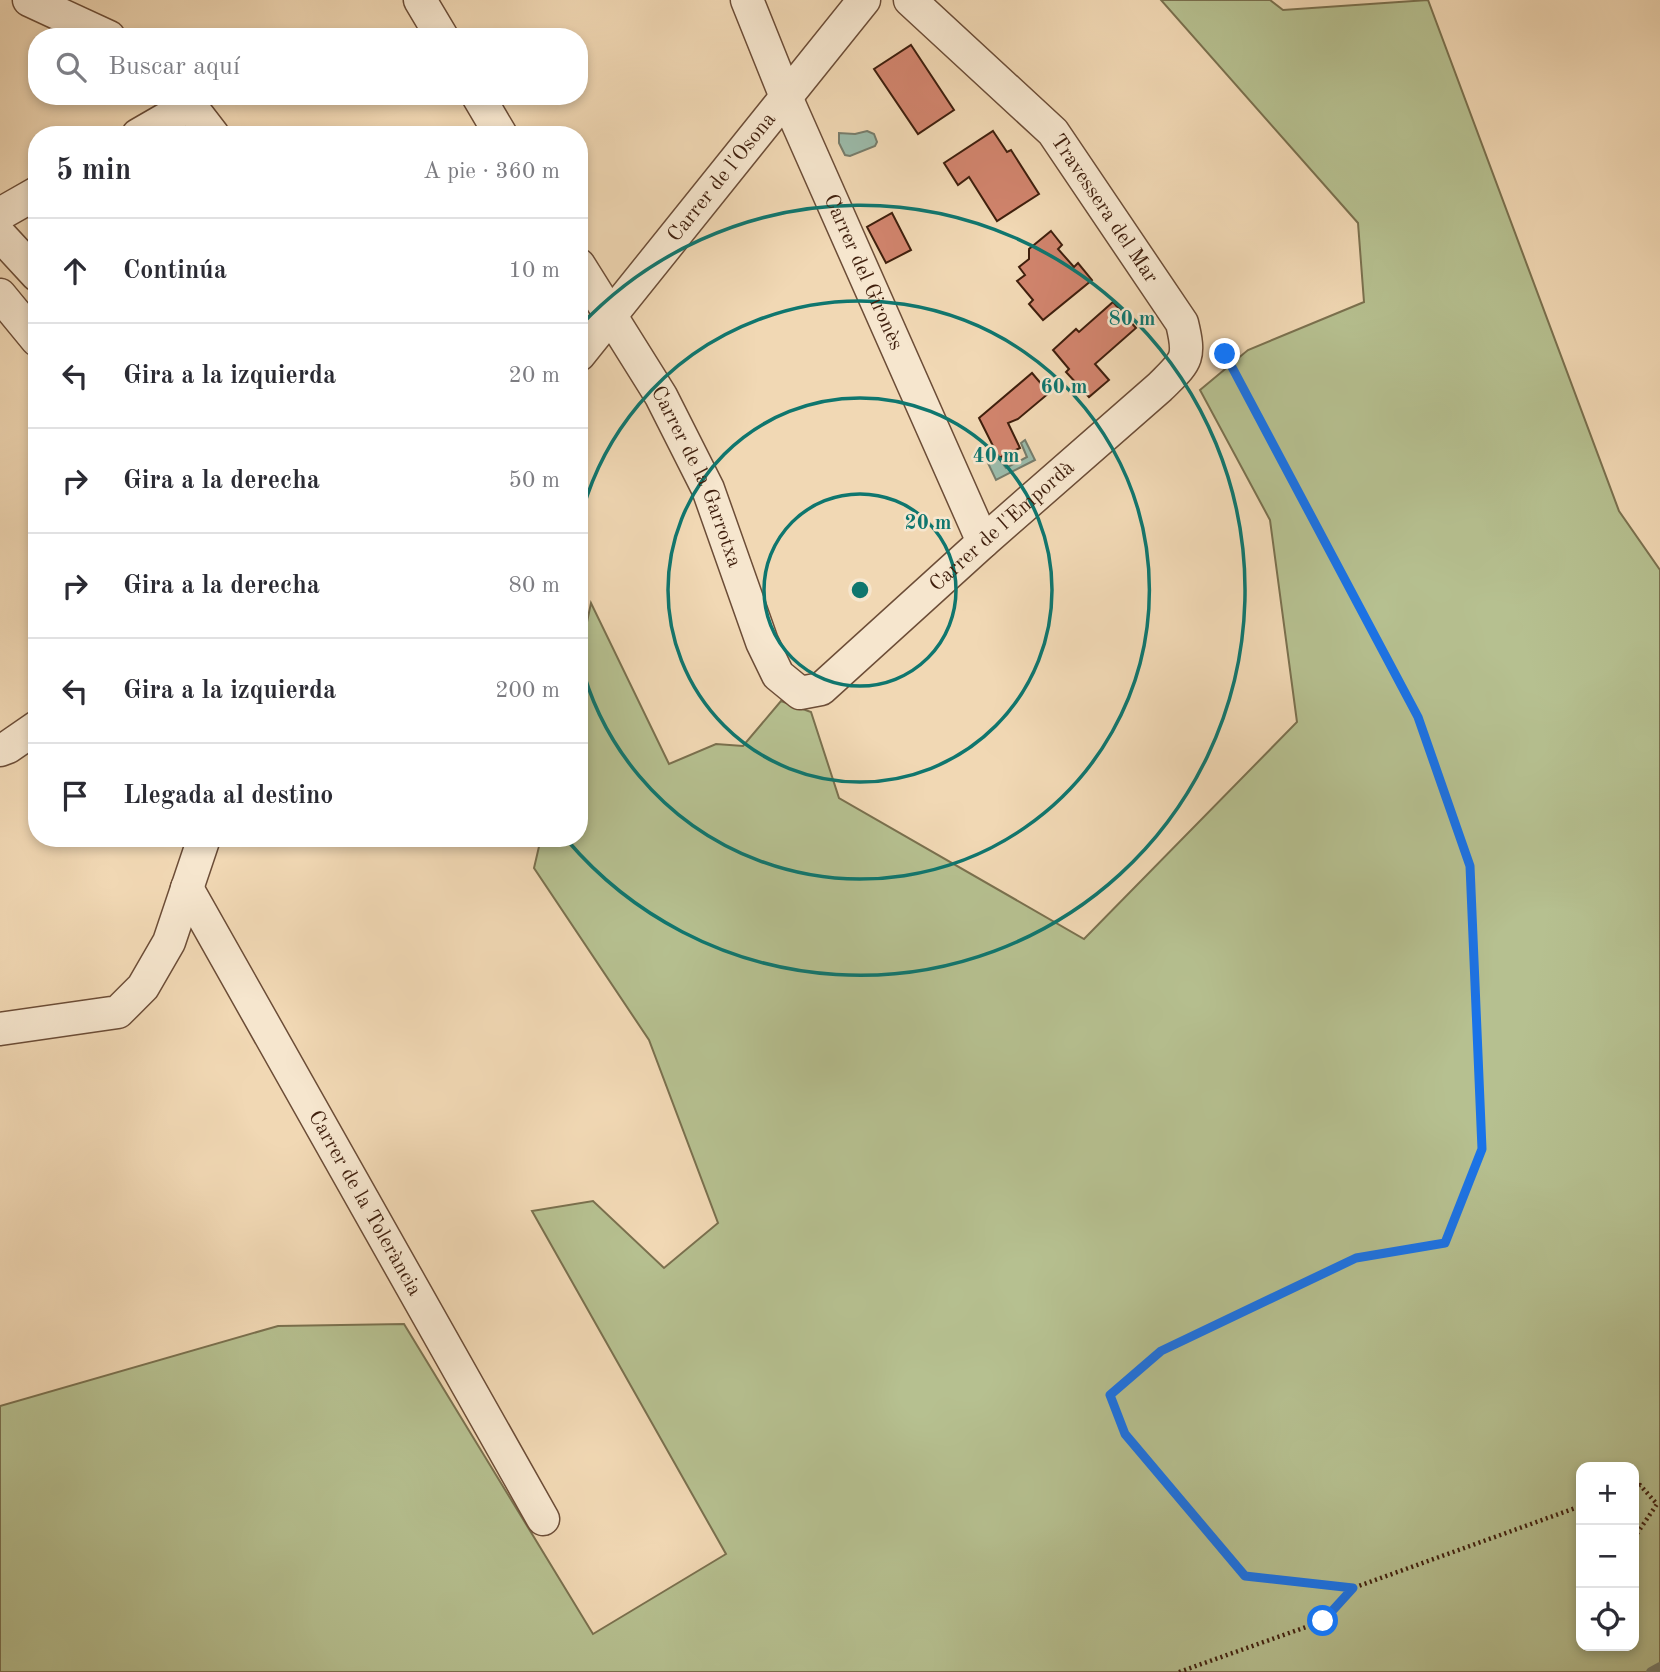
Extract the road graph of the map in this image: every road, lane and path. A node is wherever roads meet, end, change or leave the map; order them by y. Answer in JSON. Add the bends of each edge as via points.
{"nodes":[{"id":1,"x":29,"y":0,"type":"edge"},
{"id":2,"x":420,"y":0,"type":"edge"},
{"id":3,"x":747,"y":0,"type":"edge"},
{"id":4,"x":864,"y":0,"type":"edge"},
{"id":5,"x":910,"y":0,"type":"edge"},
{"id":6,"x":90,"y":28,"type":"edge"},
{"id":7,"x":437,"y":28,"type":"edge"},
{"id":8,"x":786,"y":97,"type":"junction"},
{"id":9,"x":180,"y":105,"type":"edge"},
{"id":10,"x":189,"y":105,"type":"edge"},
{"id":11,"x":483,"y":105,"type":"edge"},
{"id":12,"x":151,"y":126,"type":"edge"},
{"id":13,"x":206,"y":126,"type":"edge"},
{"id":14,"x":496,"y":126,"type":"edge"},
{"id":15,"x":28,"y":198,"type":"edge"},
{"id":16,"x":0,"y":214,"type":"edge"},
{"id":17,"x":0,"y":235,"type":"edge"},
{"id":18,"x":28,"y":265,"type":"edge"},
{"id":19,"x":588,"y":280,"type":"edge"},
{"id":20,"x":0,"y":295,"type":"edge"},
{"id":21,"x":611,"y":318,"type":"junction"},
{"id":22,"x":28,"y":329,"type":"edge"},
{"id":23,"x":1186,"y":337,"type":"junction"},
{"id":24,"x":588,"y":345,"type":"edge"},
{"id":25,"x":983,"y":541,"type":"junction"},
{"id":26,"x":800,"y":693,"type":"joint"},
{"id":27,"x":28,"y":733,"type":"edge"},
{"id":28,"x":0,"y":750,"type":"edge"},
{"id":29,"x":201,"y":847,"type":"edge"},
{"id":30,"x":187,"y":888,"type":"junction"},
{"id":31,"x":0,"y":1029,"type":"edge"},
{"id":32,"x":1639,"y":1486,"type":"edge"},
{"id":33,"x":1576,"y":1508,"type":"edge"},
{"id":34,"x":543,"y":1519,"type":"dead end"},
{"id":35,"x":1639,"y":1531,"type":"edge"},
{"id":36,"x":1353,"y":1588,"type":"junction"},
{"id":37,"x":1179,"y":1672,"type":"edge"}],
"edges":[{"from":1,"to":6,"type":"street"},
{"from":2,"to":7,"type":"street"},
{"from":3,"to":8,"type":"street","name":"Carrer del Gironès"},
{"from":4,"to":8,"type":"street","name":"Carrer de l'Osona"},
{"from":5,"to":23,"type":"street","name":"Travessera del Mar","via":[[1053,132],[1182,323]]},
{"from":8,"to":21,"type":"street","name":"Carrer de l'Osona"},
{"from":8,"to":25,"type":"street","name":"Carrer del Gironès"},
{"from":9,"to":12,"type":"street"},
{"from":10,"to":13,"type":"street"},
{"from":11,"to":14,"type":"street"},
{"from":15,"to":16,"type":"street"},
{"from":17,"to":18,"type":"street"},
{"from":19,"to":21,"type":"street","name":"Carrer de la Garrotxa"},
{"from":20,"to":22,"type":"street"},
{"from":21,"to":24,"type":"street","name":"Carrer de l'Osona"},
{"from":21,"to":26,"type":"street","name":"Carrer de la Garrotxa","via":[[661,396],[708,489],[778,675]]},
{"from":23,"to":25,"type":"street","name":"Carrer de l'Empordà","via":[[1182,365]]},
{"from":23,"to":36,"type":"path","via":[[1225,354],[1418,717],[1470,866],[1482,1149],[1445,1243],[1356,1258],[1161,1351],[1110,1395],[1125,1434],[1245,1576]]},
{"from":25,"to":26,"type":"street","name":"Carrer de l'Empordà","via":[[821,689]]},
{"from":27,"to":28,"type":"street"},
{"from":29,"to":30,"type":"street"},
{"from":30,"to":31,"type":"street","via":[[169,942],[143,987],[118,1012]]},
{"from":30,"to":34,"type":"street","name":"Carrer de la Tolerància"},
{"from":32,"to":35,"type":"path","via":[[1657,1504]]},
{"from":33,"to":36,"type":"path"},
{"from":36,"to":37,"type":"path","via":[[1323,1621]]}]}
